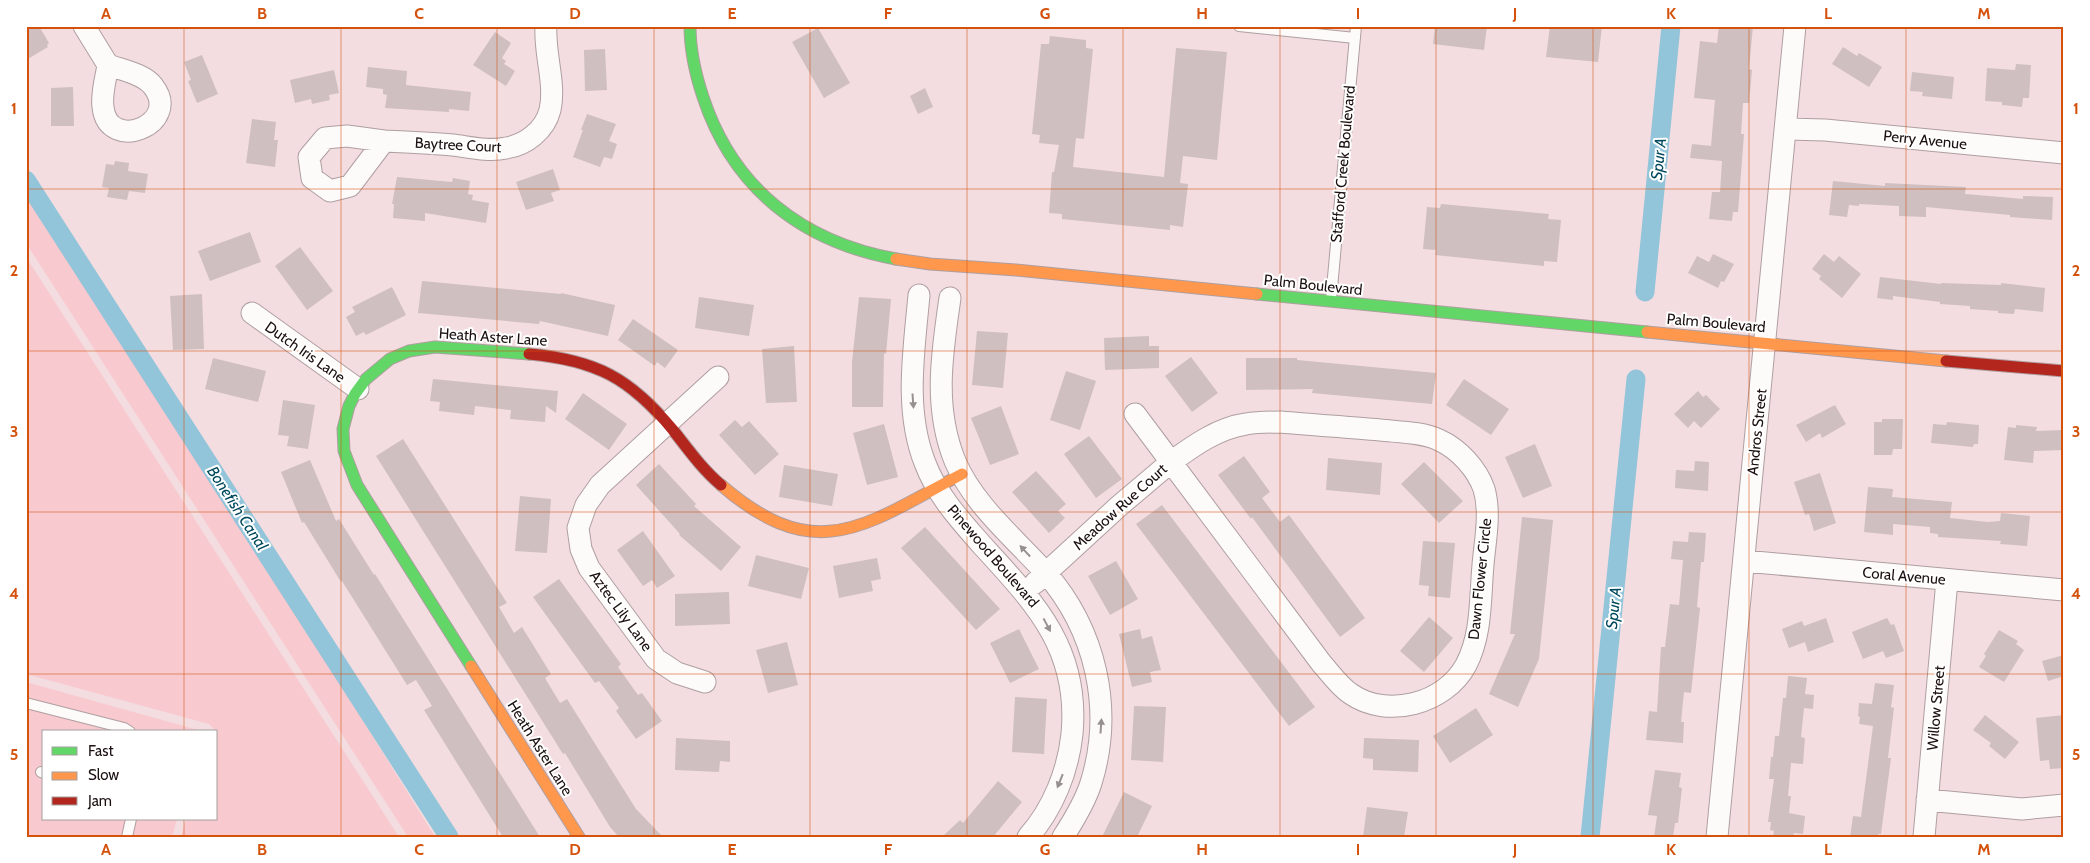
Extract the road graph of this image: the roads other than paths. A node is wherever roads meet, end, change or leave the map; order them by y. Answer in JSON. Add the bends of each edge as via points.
{"nodes":[{"id":1,"x":84,"y":26,"type":"edge"},
{"id":2,"x":546,"y":26,"type":"edge"},
{"id":3,"x":690,"y":26,"type":"edge"},
{"id":4,"x":1239,"y":26,"type":"edge"},
{"id":5,"x":1356,"y":26,"type":"edge"},
{"id":6,"x":1795,"y":26,"type":"edge"},
{"id":7,"x":1355,"y":38,"type":"junction"},
{"id":8,"x":108,"y":65,"type":"dead end"},
{"id":9,"x":1787,"y":129,"type":"junction"},
{"id":10,"x":384,"y":141,"type":"dead end"},
{"id":11,"x":2064,"y":153,"type":"edge"},
{"id":12,"x":919,"y":295,"type":"dead end"},
{"id":13,"x":950,"y":298,"type":"dead end"},
{"id":14,"x":1330,"y":302,"type":"junction"},
{"id":15,"x":252,"y":314,"type":"dead end"},
{"id":16,"x":1766,"y":343,"type":"junction"},
{"id":17,"x":914,"y":352,"type":"junction"},
{"id":18,"x":942,"y":354,"type":"junction"},
{"id":19,"x":2064,"y":371,"type":"edge"},
{"id":20,"x":718,"y":377,"type":"dead end"},
{"id":21,"x":358,"y":390,"type":"junction"},
{"id":22,"x":1135,"y":414,"type":"dead end"},
{"id":23,"x":666,"y":423,"type":"junction"},
{"id":24,"x":1171,"y":462,"type":"junction"},
{"id":25,"x":962,"y":474,"type":"junction"},
{"id":26,"x":936,"y":487,"type":"junction"},
{"id":27,"x":1744,"y":561,"type":"junction"},
{"id":28,"x":1046,"y":574,"type":"junction"},
{"id":29,"x":1947,"y":580,"type":"junction"},
{"id":30,"x":2064,"y":590,"type":"edge"},
{"id":31,"x":1025,"y":592,"type":"junction"},
{"id":32,"x":705,"y":682,"type":"dead end"},
{"id":33,"x":27,"y":707,"type":"edge"},
{"id":34,"x":127,"y":730,"type":"edge"},
{"id":35,"x":1927,"y":800,"type":"junction"},
{"id":36,"x":2064,"y":805,"type":"edge"},
{"id":37,"x":131,"y":820,"type":"edge"},
{"id":38,"x":127,"y":837,"type":"edge"},
{"id":39,"x":579,"y":837,"type":"edge"},
{"id":40,"x":1028,"y":837,"type":"edge"},
{"id":41,"x":1063,"y":837,"type":"edge"},
{"id":42,"x":1717,"y":837,"type":"edge"},
{"id":43,"x":1924,"y":837,"type":"edge"}],
"edges":[{"from":1,"to":8,"type":"street"},
{"from":2,"to":10,"type":"street","name":"Baytree Court","via":[[550,111],[540,130],[524,142],[506,149],[486,149]]},
{"from":3,"to":14,"type":"street","name":"Palm Boulevard","via":[[697,79],[712,124],[727,152],[774,204],[808,228],[848,246],[922,263]]},
{"from":4,"to":7,"type":"lane"},
{"from":5,"to":7,"type":"lane","name":"Stafford Creek Boulevard"},
{"from":6,"to":9,"type":"street","name":"Andros Street"},
{"from":7,"to":14,"type":"lane","name":"Stafford Creek Boulevard"},
{"from":9,"to":11,"type":"street","name":"Perry Avenue"},
{"from":9,"to":16,"type":"street","name":"Andros Street"},
{"from":12,"to":17,"type":"street","name":"Pinewood Boulevard"},
{"from":13,"to":18,"type":"street","name":"Pinewood Boulevard"},
{"from":14,"to":16,"type":"street","name":"Palm Boulevard"},
{"from":15,"to":21,"type":"street","name":"Dutch Iris Lane"},
{"from":16,"to":19,"type":"street","name":"Palm Boulevard"},
{"from":16,"to":27,"type":"street","name":"Andros Street"},
{"from":17,"to":18,"type":"street"},
{"from":17,"to":26,"type":"street","name":"Pinewood Boulevard","one_way":true,"via":[[914,420],[918,443]]},
{"from":18,"to":25,"type":"street","name":"Pinewood Boulevard","via":[[941,406],[947,436]]},
{"from":20,"to":23,"type":"street","name":"Aztec Lily Lane"},
{"from":21,"to":23,"type":"street","name":"Heath Aster Lane","via":[[372,373],[396,356],[417,348],[554,357],[583,363],[611,374],[644,397]]},
{"from":21,"to":39,"type":"street","name":"Heath Aster Lane","via":[[342,429],[343,449],[356,485]]},
{"from":22,"to":24,"type":"street","name":"Meadow Rue Court"},
{"from":23,"to":26,"type":"street","name":"Heath Aster Lane","via":[[723,488],[762,517],[787,527],[833,532],[886,513]]},
{"from":23,"to":32,"type":"street","name":"Aztec Lily Lane","via":[[615,469],[586,505],[578,528],[581,549],[602,588],[656,658],[677,673]]},
{"from":24,"to":24,"type":"street","name":"Dawn Flower Circle","via":[[1221,431],[1246,424],[1281,422],[1409,433],[1439,440],[1462,455],[1484,489],[1487,509],[1478,626],[1466,666],[1452,683],[1418,704],[1391,707],[1371,704],[1350,694],[1322,664]]},
{"from":24,"to":28,"type":"street","name":"Meadow Rue Court"},
{"from":25,"to":26,"type":"street","name":"Heath Aster Lane"},
{"from":28,"to":25,"type":"street","name":"Pinewood Boulevard","one_way":true,"via":[[980,501]]},
{"from":26,"to":31,"type":"street","name":"Pinewood Boulevard","via":[[954,514]]},
{"from":27,"to":29,"type":"street","name":"Coral Avenue"},
{"from":27,"to":42,"type":"street","name":"Andros Street"},
{"from":28,"to":31,"type":"street","name":"Meadow Rue Court"},
{"from":41,"to":28,"type":"street","name":"Pinewood Boulevard","one_way":true,"via":[[1091,785],[1098,756],[1101,713],[1096,670],[1086,638],[1067,600]]},
{"from":29,"to":30,"type":"street","name":"Coral Avenue"},
{"from":29,"to":35,"type":"street","name":"Willow Street"},
{"from":31,"to":40,"type":"street","name":"Pinewood Boulevard","one_way":true,"via":[[1040,611],[1059,647],[1072,693],[1073,717],[1062,779],[1044,816]]},
{"from":33,"to":34,"type":"lane"},
{"from":35,"to":36,"type":"street","via":[[2022,809]]},
{"from":35,"to":43,"type":"street","name":"Willow Street"},
{"from":37,"to":38,"type":"lane"}]}
